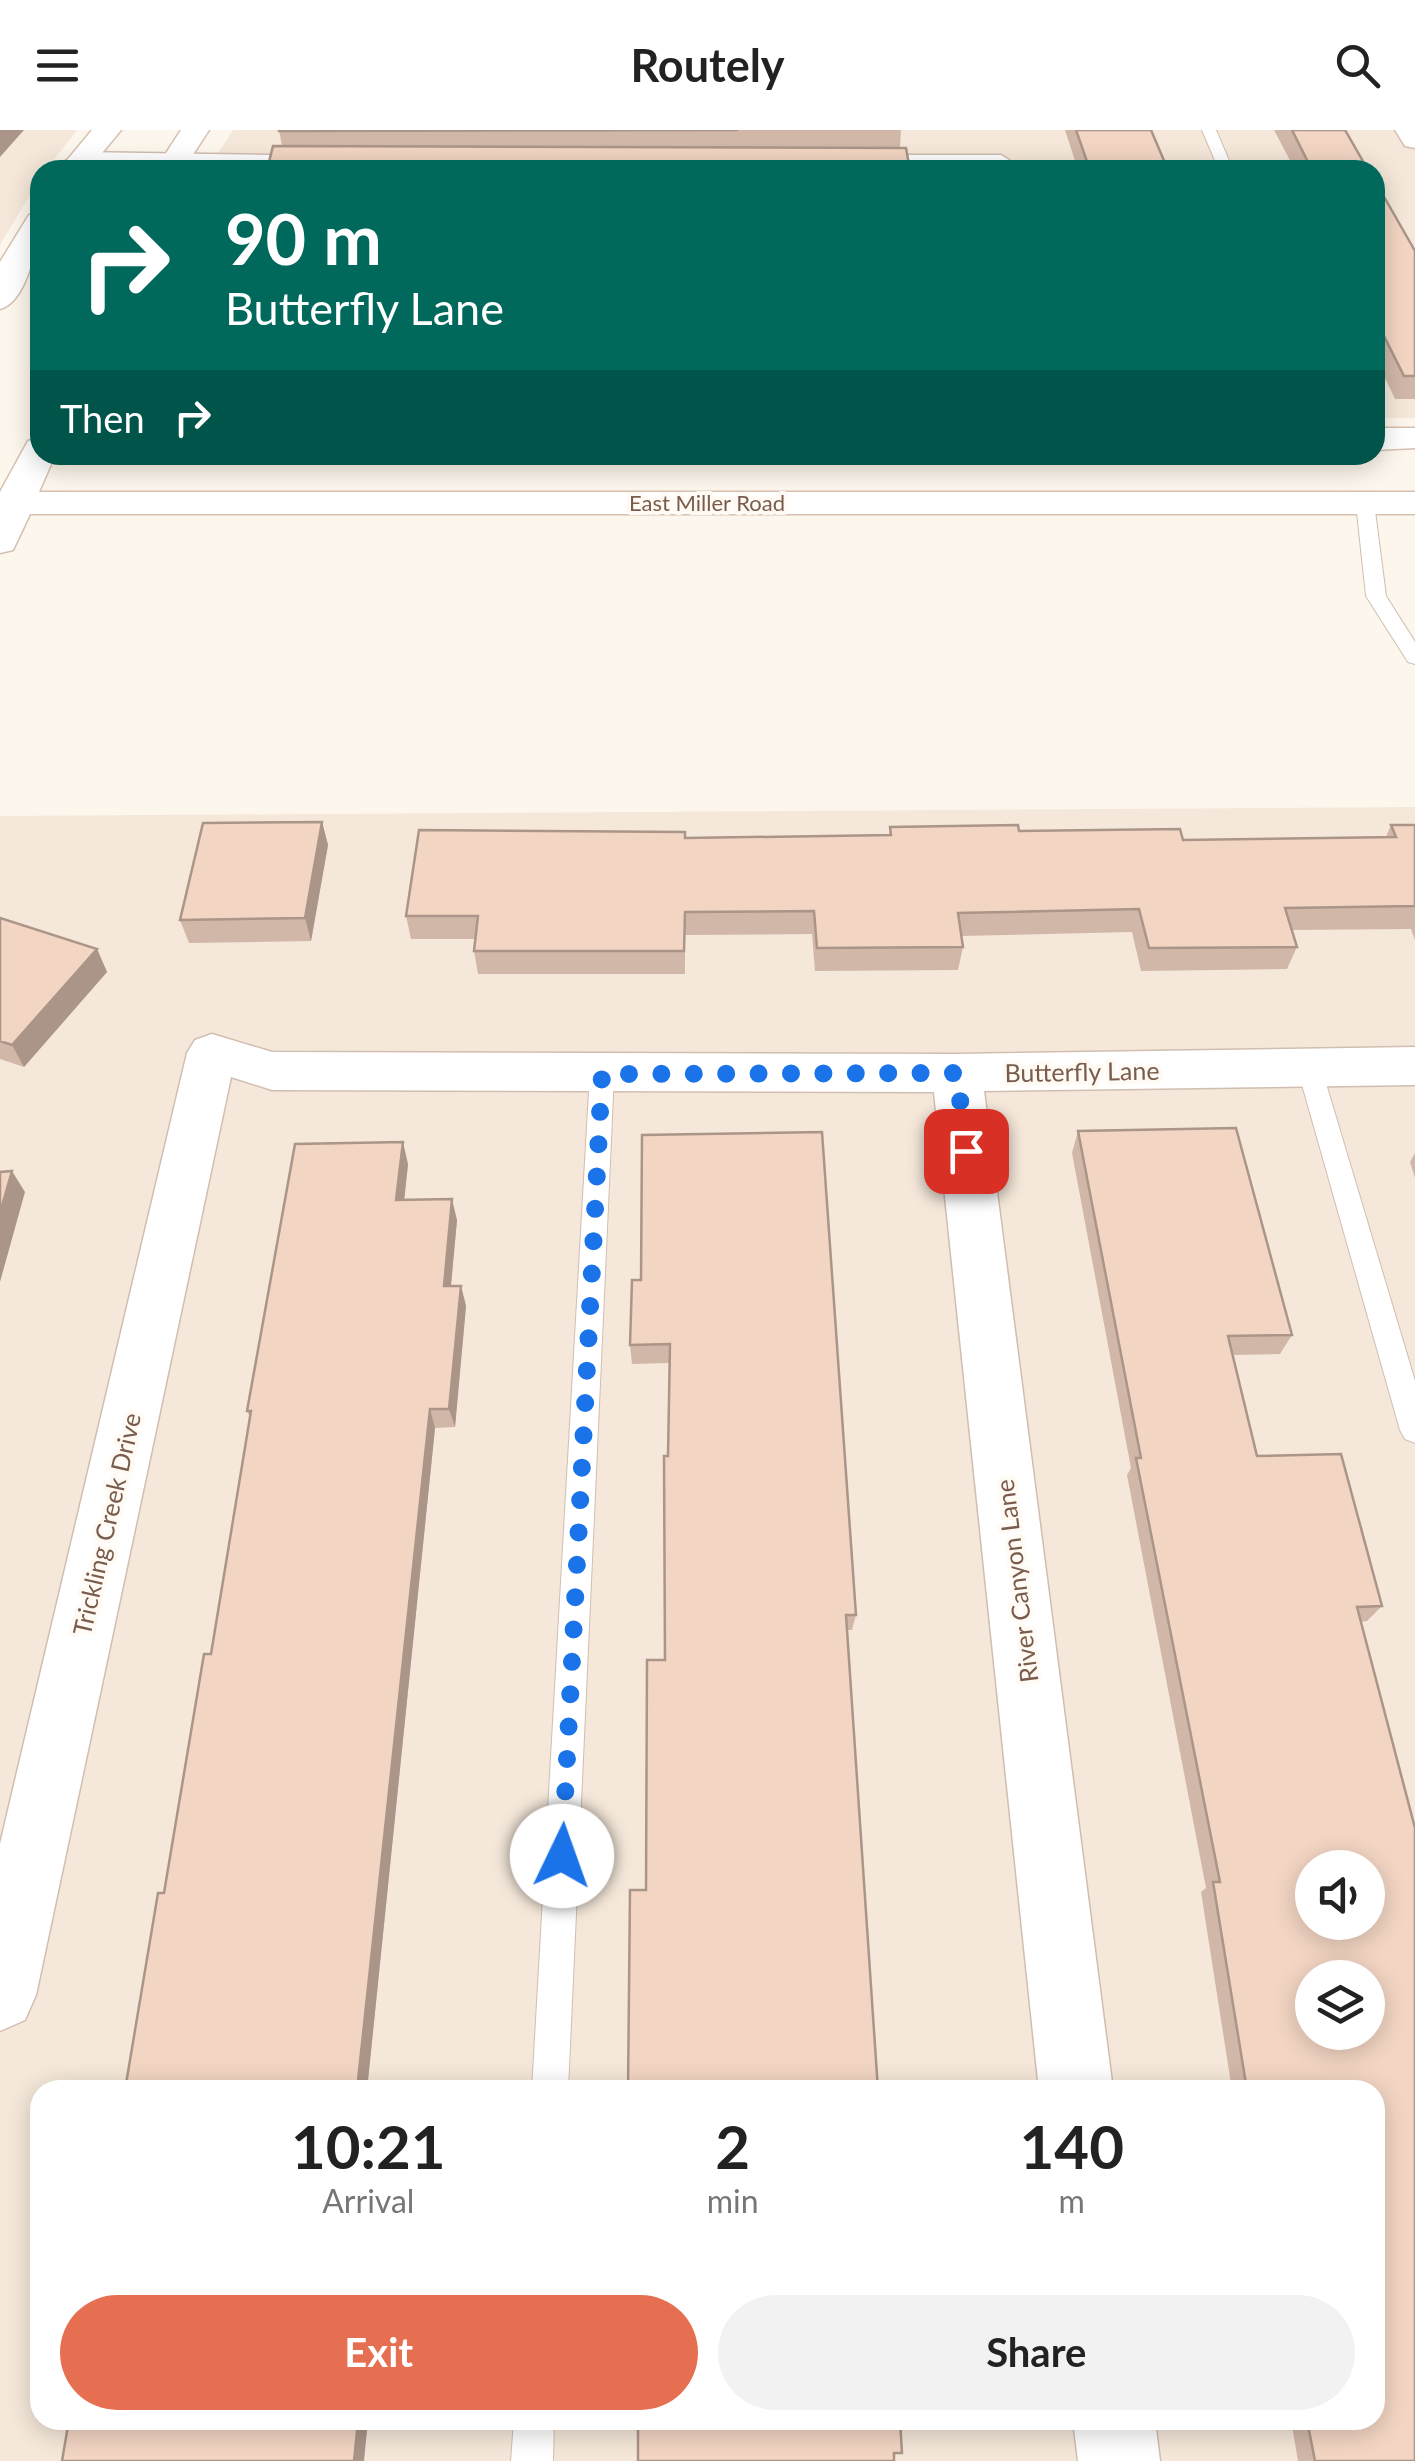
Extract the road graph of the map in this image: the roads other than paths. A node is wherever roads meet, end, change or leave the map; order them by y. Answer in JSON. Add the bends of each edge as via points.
{"nodes":[{"id":1,"x":107,"y":130,"type":"edge"},
{"id":2,"x":195,"y":130,"type":"edge"},
{"id":3,"x":992,"y":130,"type":"edge"},
{"id":4,"x":1208,"y":130,"type":"edge"},
{"id":5,"x":1409,"y":130,"type":"edge"},
{"id":6,"x":1415,"y":140,"type":"edge"},
{"id":7,"x":81,"y":160,"type":"edge"},
{"id":8,"x":175,"y":160,"type":"edge"},
{"id":9,"x":1000,"y":160,"type":"edge"},
{"id":10,"x":1222,"y":160,"type":"edge"},
{"id":11,"x":30,"y":236,"type":"edge"},
{"id":12,"x":0,"y":300,"type":"edge"},
{"id":13,"x":1415,"y":438,"type":"edge"},
{"id":14,"x":1385,"y":439,"type":"edge"},
{"id":15,"x":0,"y":445,"type":"edge"},
{"id":16,"x":30,"y":446,"type":"edge"},
{"id":17,"x":30,"y":465,"type":"edge"},
{"id":18,"x":10,"y":502,"type":"edge"},
{"id":19,"x":1365,"y":503,"type":"junction"},
{"id":20,"x":1415,"y":503,"type":"edge"},
{"id":21,"x":0,"y":542,"type":"edge"},
{"id":22,"x":1415,"y":658,"type":"edge"},
{"id":23,"x":212,"y":1053,"type":"joint"},
{"id":24,"x":1415,"y":1066,"type":"edge"},
{"id":25,"x":1308,"y":1067,"type":"junction"},
{"id":26,"x":957,"y":1073,"type":"junction"},
{"id":27,"x":602,"y":1074,"type":"junction"},
{"id":28,"x":1415,"y":1430,"type":"edge"},
{"id":29,"x":0,"y":1995,"type":"edge"},
{"id":30,"x":551,"y":2080,"type":"edge"},
{"id":31,"x":1075,"y":2080,"type":"edge"},
{"id":32,"x":534,"y":2430,"type":"edge"},
{"id":33,"x":1115,"y":2430,"type":"edge"},
{"id":34,"x":532,"y":2461,"type":"edge"},
{"id":35,"x":1119,"y":2461,"type":"edge"}],
"edges":[{"from":1,"to":7,"type":"street"},
{"from":2,"to":8,"type":"street"},
{"from":3,"to":9,"type":"street"},
{"from":4,"to":10,"type":"lane"},
{"from":5,"to":6,"type":"street"},
{"from":11,"to":12,"type":"street"},
{"from":13,"to":14,"type":"street"},
{"from":15,"to":16,"type":"street"},
{"from":17,"to":18,"type":"street"},
{"from":18,"to":19,"type":"street","name":"East Miller Road"},
{"from":18,"to":21,"type":"street"},
{"from":19,"to":20,"type":"street","name":"East Miller Road"},
{"from":19,"to":22,"type":"lane","via":[[1376,596]]},
{"from":23,"to":27,"type":"street","name":"Butterfly Lane","via":[[272,1072]]},
{"from":23,"to":29,"type":"street","name":"Trickling Creek Drive"},
{"from":24,"to":25,"type":"street","name":"Butterfly Lane"},
{"from":25,"to":26,"type":"street","name":"Butterfly Lane"},
{"from":25,"to":28,"type":"lane"},
{"from":26,"to":27,"type":"street","name":"Butterfly Lane"},
{"from":26,"to":31,"type":"street","name":"River Canyon Lane"},
{"from":27,"to":30,"type":"lane"},
{"from":32,"to":34,"type":"lane"},
{"from":33,"to":35,"type":"street"}]}
